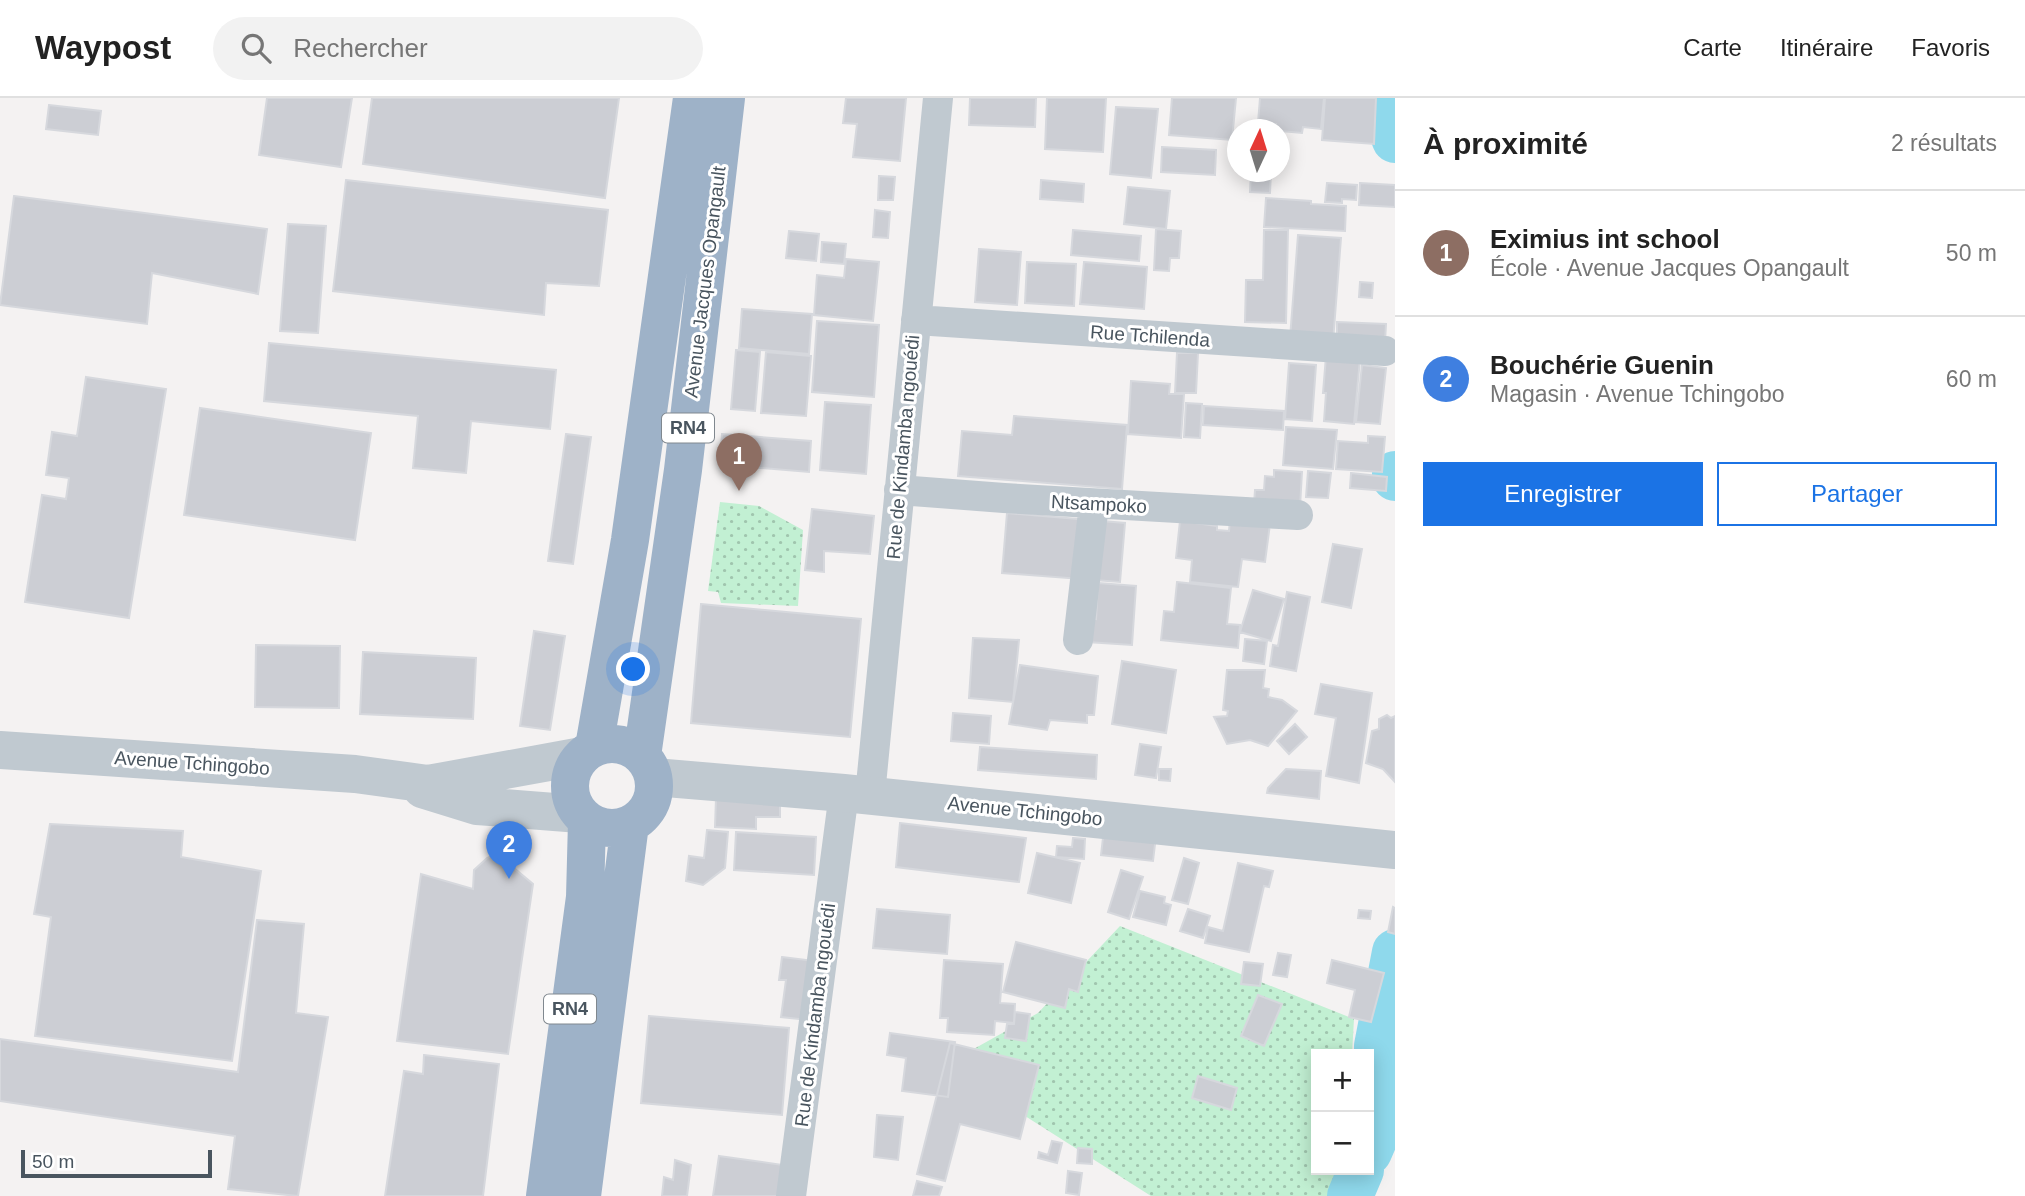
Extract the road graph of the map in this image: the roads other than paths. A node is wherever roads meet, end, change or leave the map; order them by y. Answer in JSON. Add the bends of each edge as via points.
{"nodes":[{"id":1,"x":692,"y":98,"type":"edge"},
{"id":2,"x":726,"y":98,"type":"edge"},
{"id":3,"x":938,"y":98,"type":"edge"},
{"id":4,"x":916,"y":320,"type":"junction"},
{"id":5,"x":1385,"y":351,"type":"dead end"},
{"id":6,"x":900,"y":489,"type":"junction"},
{"id":7,"x":1094,"y":503,"type":"junction"},
{"id":8,"x":1298,"y":515,"type":"dead end"},
{"id":9,"x":1078,"y":640,"type":"dead end"},
{"id":10,"x":0,"y":750,"type":"edge"},
{"id":11,"x":588,"y":752,"type":"junction"},
{"id":12,"x":648,"y":767,"type":"junction"},
{"id":13,"x":383,"y":777,"type":"junction"},
{"id":14,"x":857,"y":794,"type":"junction"},
{"id":15,"x":584,"y":817,"type":"junction"},
{"id":16,"x":630,"y":824,"type":"junction"},
{"id":17,"x":1394,"y":849,"type":"edge"},
{"id":18,"x":545,"y":1196,"type":"edge"},
{"id":19,"x":582,"y":1196,"type":"edge"},
{"id":20,"x":791,"y":1196,"type":"edge"}],
"edges":[{"from":1,"to":11,"type":"highway","name":"Avenue Jacques Opangault","number":"RN4","via":[[630,540]]},
{"from":2,"to":12,"type":"highway","name":"Avenue Jacques Opangault","number":"RN4"},
{"from":3,"to":4,"type":"street","name":"Rue de Kindamba ngouédi"},
{"from":4,"to":5,"type":"street","name":"Rue Tchilenda"},
{"from":4,"to":6,"type":"street","name":"Rue de Kindamba ngouédi"},
{"from":6,"to":7,"type":"street","name":"Ntsampoko"},
{"from":6,"to":14,"type":"street","name":"Rue de Kindamba ngouédi"},
{"from":7,"to":8,"type":"street","name":"Ntsampoko"},
{"from":7,"to":9,"type":"street"},
{"from":10,"to":13,"type":"street","name":"Avenue Tchingobo"},
{"from":11,"to":12,"type":"highway","via":[[620,744],[632,748]]},
{"from":11,"to":13,"type":"street","name":"Avenue Tchingobo","via":[[428,784]]},
{"from":11,"to":15,"type":"highway","number":"RN4","via":[[571,774],[570,784],[570,795]]},
{"from":12,"to":14,"type":"street","name":"Avenue Tchingobo"},
{"from":12,"to":16,"type":"highway","number":"RN4","via":[[654,791],[650,805]]},
{"from":13,"to":15,"type":"street","name":"Avenue Tchingobo","via":[[477,806]]},
{"from":14,"to":17,"type":"street","name":"Avenue Tchingobo"},
{"from":14,"to":20,"type":"street","name":"Rue de Kindamba ngouédi"},
{"from":15,"to":16,"type":"highway","via":[[601,827]]},
{"from":15,"to":18,"type":"highway","number":"RN4","via":[[585,897]]},
{"from":16,"to":19,"type":"highway","number":"RN4"}]}
